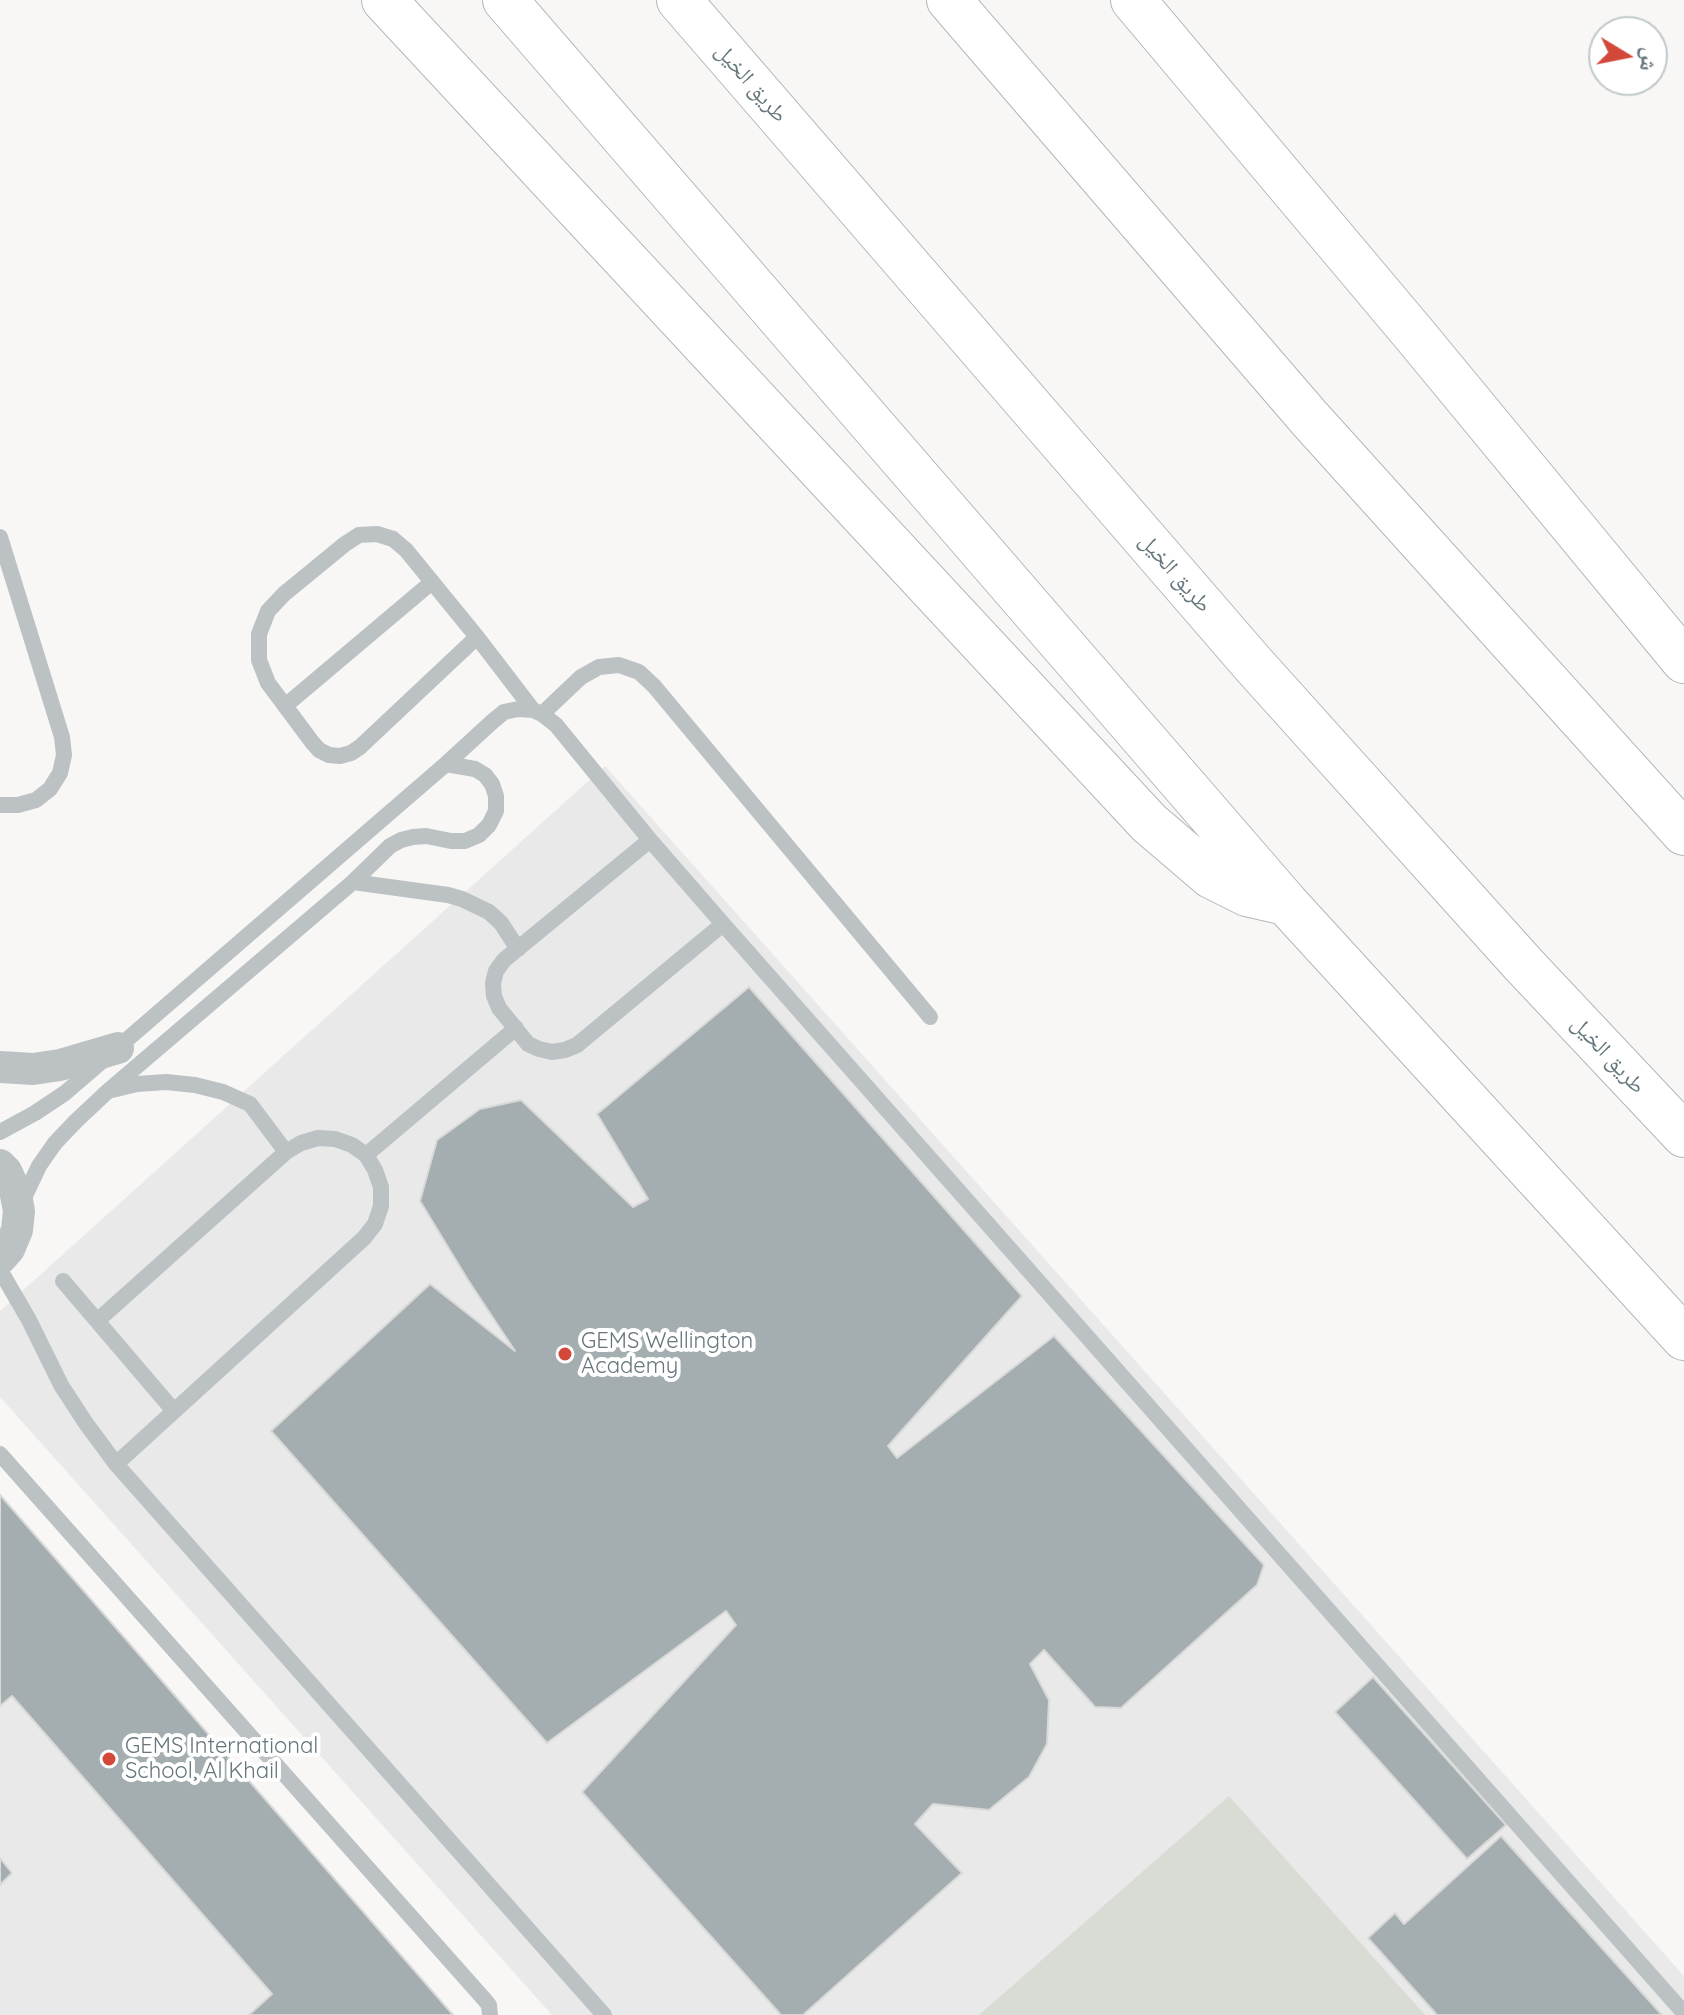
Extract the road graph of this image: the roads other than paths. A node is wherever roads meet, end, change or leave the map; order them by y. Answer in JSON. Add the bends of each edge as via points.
{"nodes":[{"id":1,"x":384,"y":0,"type":"edge"},
{"id":2,"x":505,"y":0,"type":"edge"},
{"id":3,"x":679,"y":0,"type":"edge"},
{"id":4,"x":949,"y":0,"type":"edge"},
{"id":5,"x":1133,"y":0,"type":"edge"},
{"id":6,"x":0,"y":537,"type":"edge"},
{"id":7,"x":432,"y":582,"type":"junction"},
{"id":8,"x":477,"y":637,"type":"junction"},
{"id":9,"x":1684,"y":661,"type":"edge"},
{"id":10,"x":285,"y":706,"type":"junction"},
{"id":11,"x":538,"y":712,"type":"junction"},
{"id":12,"x":446,"y":764,"type":"junction"},
{"id":13,"x":0,"y":805,"type":"edge"},
{"id":14,"x":1684,"y":833,"type":"edge"},
{"id":15,"x":650,"y":840,"type":"junction"},
{"id":16,"x":353,"y":882,"type":"junction"},
{"id":17,"x":1286,"y":903,"type":"junction"},
{"id":18,"x":723,"y":924,"type":"junction"},
{"id":19,"x":518,"y":949,"type":"junction"},
{"id":20,"x":930,"y":1017,"type":"dead end"},
{"id":21,"x":516,"y":1028,"type":"junction"},
{"id":22,"x":118,"y":1048,"type":"junction"},
{"id":23,"x":0,"y":1067,"type":"edge"},
{"id":24,"x":108,"y":1091,"type":"junction"},
{"id":25,"x":0,"y":1132,"type":"edge"},
{"id":26,"x":1684,"y":1135,"type":"edge"},
{"id":27,"x":286,"y":1152,"type":"junction"},
{"id":28,"x":366,"y":1155,"type":"junction"},
{"id":29,"x":0,"y":1165,"type":"edge"},
{"id":30,"x":19,"y":1211,"type":"junction"},
{"id":31,"x":0,"y":1259,"type":"edge"},
{"id":32,"x":0,"y":1270,"type":"edge"},
{"id":33,"x":63,"y":1281,"type":"dead end"},
{"id":34,"x":97,"y":1321,"type":"junction"},
{"id":35,"x":1684,"y":1338,"type":"edge"},
{"id":36,"x":174,"y":1411,"type":"junction"},
{"id":37,"x":0,"y":1454,"type":"edge"},
{"id":38,"x":116,"y":1464,"type":"junction"},
{"id":39,"x":1684,"y":2013,"type":"edge"},
{"id":40,"x":490,"y":2015,"type":"edge"},
{"id":41,"x":604,"y":2015,"type":"edge"}],
"edges":[{"from":1,"to":17,"type":"highway","via":[[1149,823],[1211,876],[1247,894]]},
{"from":2,"to":17,"type":"highway"},
{"from":3,"to":26,"type":"highway","name":"طريق الخيل","via":[[1253,664]]},
{"from":4,"to":14,"type":"highway","via":[[1310,419]]},
{"from":5,"to":9,"type":"highway"},
{"from":6,"to":13,"type":"lane","via":[[64,755],[60,773],[36,800]]},
{"from":7,"to":8,"type":"lane"},
{"from":7,"to":10,"type":"lane"},
{"from":7,"to":10,"type":"lane","via":[[393,539],[359,535],[284,594],[268,611],[259,634],[259,660]]},
{"from":8,"to":10,"type":"lane","via":[[351,753],[329,755],[319,750]]},
{"from":8,"to":11,"type":"lane"},
{"from":11,"to":12,"type":"lane","via":[[504,712]]},
{"from":11,"to":15,"type":"lane","via":[[556,725]]},
{"from":11,"to":20,"type":"lane","via":[[599,667],[619,665],[639,672]]},
{"from":12,"to":16,"type":"lane","via":[[475,769],[492,784],[496,811],[489,825],[465,841],[426,836],[401,840]]},
{"from":12,"to":22,"type":"lane"},
{"from":15,"to":18,"type":"lane"},
{"from":15,"to":19,"type":"lane"},
{"from":16,"to":19,"type":"lane","via":[[462,899],[489,912]]},
{"from":16,"to":24,"type":"lane"},
{"from":17,"to":35,"type":"highway"},
{"from":18,"to":21,"type":"lane","via":[[577,1045],[552,1052],[539,1049]]},
{"from":18,"to":39,"type":"lane"},
{"from":19,"to":21,"type":"lane","via":[[504,960],[493,983],[499,1008]]},
{"from":21,"to":28,"type":"lane"},
{"from":22,"to":23,"type":"street","via":[[46,1067]]},
{"from":22,"to":25,"type":"lane","via":[[65,1093]]},
{"from":24,"to":27,"type":"lane","via":[[166,1082],[223,1092],[250,1104]]},
{"from":24,"to":30,"type":"lane","via":[[55,1143]]},
{"from":27,"to":28,"type":"lane","via":[[318,1138],[352,1145]]},
{"from":27,"to":34,"type":"lane"},
{"from":28,"to":36,"type":"lane","via":[[381,1187],[375,1224]]},
{"from":29,"to":30,"type":"street","via":[[15,1190]]},
{"from":30,"to":31,"type":"street","via":[[17,1230]]},
{"from":32,"to":38,"type":"lane","via":[[61,1385]]},
{"from":33,"to":34,"type":"lane"},
{"from":34,"to":36,"type":"lane"},
{"from":36,"to":38,"type":"lane"},
{"from":37,"to":40,"type":"lane","via":[[484,1999]]},
{"from":38,"to":41,"type":"lane"}]}
